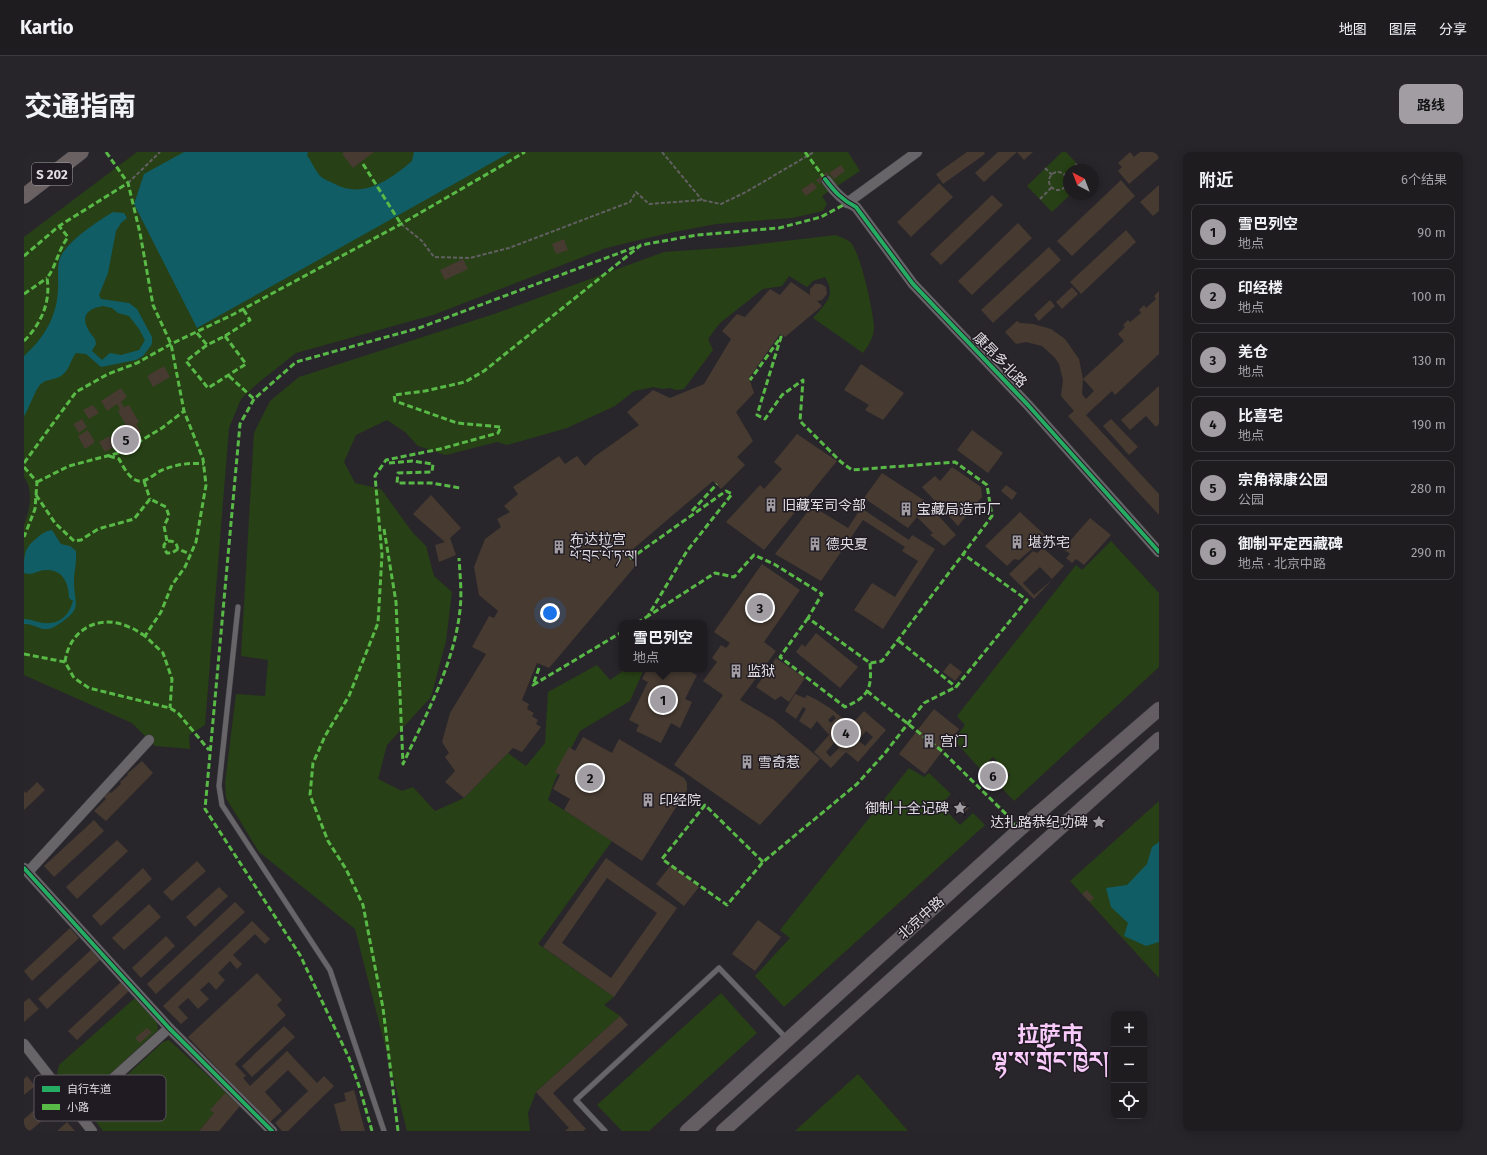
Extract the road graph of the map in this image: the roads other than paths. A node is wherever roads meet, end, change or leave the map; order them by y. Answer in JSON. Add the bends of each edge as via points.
{"nodes":[{"id":1,"x":81,"y":152,"type":"edge"},
{"id":2,"x":917,"y":152,"type":"edge"},
{"id":3,"x":827,"y":182,"type":"dead end"},
{"id":4,"x":24,"y":196,"type":"edge"},
{"id":5,"x":847,"y":203,"type":"junction"},
{"id":6,"x":1159,"y":552,"type":"edge"},
{"id":7,"x":238,"y":607,"type":"dead end"},
{"id":8,"x":1159,"y":709,"type":"edge"},
{"id":9,"x":1159,"y":739,"type":"edge"},
{"id":10,"x":149,"y":740,"type":"dead end"},
{"id":11,"x":26,"y":870,"type":"edge"},
{"id":12,"x":169,"y":1028,"type":"junction"},
{"id":13,"x":788,"y":1039,"type":"junction"},
{"id":14,"x":24,"y":1044,"type":"edge"},
{"id":15,"x":48,"y":1075,"type":"edge"},
{"id":16,"x":116,"y":1075,"type":"edge"},
{"id":17,"x":84,"y":1121,"type":"edge"},
{"id":18,"x":92,"y":1131,"type":"edge"},
{"id":19,"x":272,"y":1131,"type":"edge"},
{"id":20,"x":384,"y":1131,"type":"edge"},
{"id":21,"x":605,"y":1131,"type":"edge"},
{"id":22,"x":687,"y":1131,"type":"edge"},
{"id":23,"x":723,"y":1131,"type":"edge"}],
"edges":[{"from":1,"to":4,"type":"main road","number":"S 202"},
{"from":2,"to":5,"type":"street"},
{"from":3,"to":5,"type":"street","name":"康昂多北路"},
{"from":5,"to":6,"type":"street","name":"康昂多北路","via":[[856,207],[913,284],[1028,405]]},
{"from":7,"to":20,"type":"lane","via":[[219,786],[222,805],[330,970]]},
{"from":8,"to":13,"type":"main road","name":"北京中路","via":[[1018,830]]},
{"from":9,"to":23,"type":"main road","name":"北京中路"},
{"from":10,"to":11,"type":"street"},
{"from":11,"to":12,"type":"street"},
{"from":12,"to":16,"type":"street"},
{"from":12,"to":19,"type":"street"},
{"from":13,"to":21,"type":"lane","via":[[719,968],[576,1100]]},
{"from":13,"to":22,"type":"main road","name":"北京中路"},
{"from":14,"to":15,"type":"street"},
{"from":17,"to":18,"type":"street"}]}
